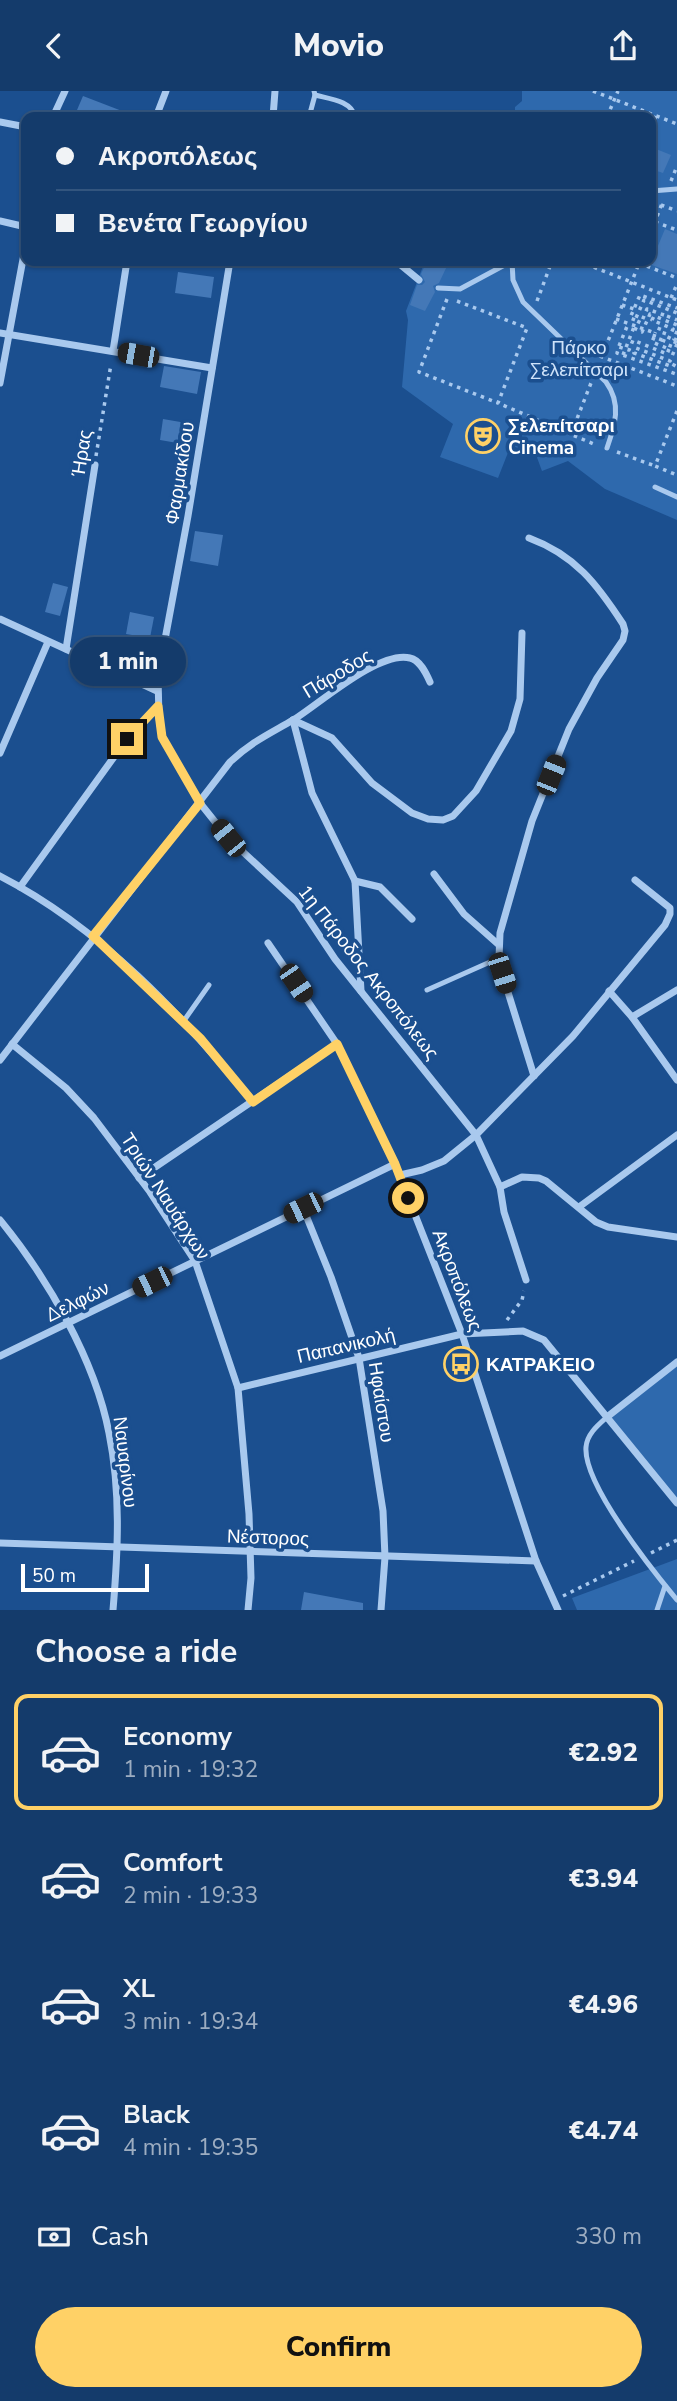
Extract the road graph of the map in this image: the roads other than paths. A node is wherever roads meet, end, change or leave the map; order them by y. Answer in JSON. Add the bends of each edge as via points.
{"nodes":[{"id":1,"x":65,"y":91,"type":"edge"},
{"id":2,"x":166,"y":91,"type":"edge"},
{"id":3,"x":275,"y":91,"type":"edge"},
{"id":4,"x":315,"y":93,"type":"edge"},
{"id":5,"x":54,"y":112,"type":"edge"},
{"id":6,"x":158,"y":112,"type":"edge"},
{"id":7,"x":274,"y":112,"type":"edge"},
{"id":8,"x":310,"y":112,"type":"edge"},
{"id":9,"x":354,"y":112,"type":"edge"},
{"id":10,"x":0,"y":123,"type":"edge"},
{"id":11,"x":21,"y":126,"type":"edge"},
{"id":12,"x":677,"y":189,"type":"edge"},
{"id":13,"x":656,"y":191,"type":"edge"},
{"id":14,"x":0,"y":221,"type":"edge"},
{"id":15,"x":21,"y":226,"type":"edge"},
{"id":16,"x":22,"y":266,"type":"edge"},
{"id":17,"x":126,"y":266,"type":"edge"},
{"id":18,"x":229,"y":266,"type":"edge"},
{"id":19,"x":402,"y":266,"type":"edge"},
{"id":20,"x":503,"y":266,"type":"edge"},
{"id":21,"x":512,"y":266,"type":"edge"},
{"id":22,"x":419,"y":280,"type":"dead end"},
{"id":23,"x":438,"y":288,"type":"dead end"},
{"id":24,"x":0,"y":333,"type":"edge"},
{"id":25,"x":9,"y":334,"type":"junction"},
{"id":26,"x":113,"y":351,"type":"junction"},
{"id":27,"x":212,"y":368,"type":"junction"},
{"id":28,"x":0,"y":383,"type":"edge"},
{"id":29,"x":607,"y":449,"type":"road end"},
{"id":30,"x":95,"y":465,"type":"road end"},
{"id":31,"x":655,"y":487,"type":"dead end"},
{"id":32,"x":677,"y":498,"type":"edge"},
{"id":33,"x":529,"y":538,"type":"dead end"},
{"id":34,"x":0,"y":619,"type":"edge"},
{"id":35,"x":522,"y":633,"type":"dead end"},
{"id":36,"x":48,"y":642,"type":"junction"},
{"id":37,"x":66,"y":649,"type":"junction"},
{"id":38,"x":430,"y":682,"type":"dead end"},
{"id":39,"x":157,"y":691,"type":"junction"},
{"id":40,"x":158,"y":706,"type":"junction"},
{"id":41,"x":293,"y":720,"type":"junction"},
{"id":42,"x":0,"y":753,"type":"edge"},
{"id":43,"x":200,"y":803,"type":"junction"},
{"id":44,"x":434,"y":874,"type":"dead end"},
{"id":45,"x":0,"y":876,"type":"edge"},
{"id":46,"x":635,"y":880,"type":"dead end"},
{"id":47,"x":355,"y":881,"type":"junction"},
{"id":48,"x":20,"y":887,"type":"junction"},
{"id":49,"x":412,"y":919,"type":"dead end"},
{"id":50,"x":93,"y":936,"type":"junction"},
{"id":51,"x":268,"y":943,"type":"dead end"},
{"id":52,"x":499,"y":945,"type":"junction"},
{"id":53,"x":499,"y":958,"type":"junction"},
{"id":54,"x":209,"y":985,"type":"dead end"},
{"id":55,"x":427,"y":990,"type":"dead end"},
{"id":56,"x":677,"y":990,"type":"edge"},
{"id":57,"x":609,"y":991,"type":"junction"},
{"id":58,"x":361,"y":992,"type":"junction"},
{"id":59,"x":632,"y":1017,"type":"junction"},
{"id":60,"x":183,"y":1021,"type":"junction"},
{"id":61,"x":12,"y":1044,"type":"junction"},
{"id":62,"x":337,"y":1044,"type":"junction"},
{"id":63,"x":0,"y":1060,"type":"edge"},
{"id":64,"x":534,"y":1076,"type":"junction"},
{"id":65,"x":677,"y":1080,"type":"edge"},
{"id":66,"x":253,"y":1102,"type":"junction"},
{"id":67,"x":476,"y":1135,"type":"junction"},
{"id":68,"x":677,"y":1135,"type":"edge"},
{"id":69,"x":395,"y":1164,"type":"junction"},
{"id":70,"x":400,"y":1175,"type":"junction"},
{"id":71,"x":139,"y":1178,"type":"junction"},
{"id":72,"x":500,"y":1187,"type":"junction"},
{"id":73,"x":579,"y":1207,"type":"junction"},
{"id":74,"x":303,"y":1208,"type":"junction"},
{"id":75,"x":0,"y":1220,"type":"edge"},
{"id":76,"x":677,"y":1237,"type":"edge"},
{"id":77,"x":195,"y":1261,"type":"junction"},
{"id":78,"x":526,"y":1280,"type":"road end"},
{"id":79,"x":66,"y":1323,"type":"junction"},
{"id":80,"x":462,"y":1334,"type":"junction"},
{"id":81,"x":0,"y":1356,"type":"edge"},
{"id":82,"x":359,"y":1358,"type":"junction"},
{"id":83,"x":677,"y":1362,"type":"edge"},
{"id":84,"x":237,"y":1388,"type":"junction"},
{"id":85,"x":607,"y":1417,"type":"junction"},
{"id":86,"x":677,"y":1503,"type":"edge"},
{"id":87,"x":0,"y":1543,"type":"edge"},
{"id":88,"x":118,"y":1548,"type":"junction"},
{"id":89,"x":250,"y":1552,"type":"junction"},
{"id":90,"x":385,"y":1557,"type":"junction"},
{"id":91,"x":536,"y":1561,"type":"junction"},
{"id":92,"x":666,"y":1586,"type":"junction"},
{"id":93,"x":677,"y":1600,"type":"edge"},
{"id":94,"x":113,"y":1610,"type":"edge"},
{"id":95,"x":248,"y":1610,"type":"edge"},
{"id":96,"x":381,"y":1610,"type":"edge"},
{"id":97,"x":558,"y":1610,"type":"edge"},
{"id":98,"x":657,"y":1610,"type":"edge"}],
"edges":[{"from":1,"to":5,"type":"street"},
{"from":2,"to":6,"type":"street"},
{"from":3,"to":7,"type":"street"},
{"from":4,"to":8,"type":"lane"},
{"from":4,"to":9,"type":"lane","via":[[348,105]]},
{"from":10,"to":11,"type":"street"},
{"from":12,"to":13,"type":"lane"},
{"from":14,"to":15,"type":"street"},
{"from":16,"to":25,"type":"street"},
{"from":17,"to":26,"type":"street"},
{"from":18,"to":27,"type":"street","name":"Φαρμακίδου"},
{"from":19,"to":22,"type":"street"},
{"from":20,"to":23,"type":"lane","via":[[460,289]]},
{"from":21,"to":29,"type":"lane","via":[[518,293],[533,312],[614,392],[617,412]]},
{"from":24,"to":25,"type":"street"},
{"from":25,"to":26,"type":"street"},
{"from":25,"to":28,"type":"street"},
{"from":26,"to":27,"type":"street"},
{"from":27,"to":39,"type":"street","name":"Φαρμακίδου"},
{"from":30,"to":37,"type":"street","name":"Ήρας"},
{"from":31,"to":32,"type":"lane"},
{"from":33,"to":52,"type":"street","via":[[562,553],[589,577],[625,631],[582,703],[560,752],[524,847]]},
{"from":34,"to":36,"type":"street"},
{"from":35,"to":41,"type":"street","via":[[520,699],[511,731],[476,791],[453,816],[443,820],[412,813],[372,783],[332,738]]},
{"from":36,"to":37,"type":"street"},
{"from":36,"to":42,"type":"street"},
{"from":37,"to":39,"type":"street"},
{"from":38,"to":41,"type":"street","name":"Πάροδος","via":[[417,661],[395,658],[352,678]]},
{"from":39,"to":40,"type":"street"},
{"from":40,"to":43,"type":"street","via":[[162,737]]},
{"from":40,"to":48,"type":"street","via":[[127,739]]},
{"from":41,"to":43,"type":"street","via":[[244,749]]},
{"from":41,"to":47,"type":"street","via":[[312,793]]},
{"from":43,"to":50,"type":"street"},
{"from":43,"to":58,"type":"street","name":"1η Πάροδος Ακροπόλεως","via":[[228,838],[297,902]]},
{"from":44,"to":52,"type":"street","via":[[464,914]]},
{"from":45,"to":48,"type":"street"},
{"from":46,"to":57,"type":"street","via":[[666,903],[670,913]]},
{"from":47,"to":49,"type":"street","via":[[380,887]]},
{"from":47,"to":58,"type":"street"},
{"from":48,"to":50,"type":"street"},
{"from":50,"to":60,"type":"street"},
{"from":50,"to":61,"type":"street"},
{"from":51,"to":62,"type":"street","name":"Ακροπόλεως"},
{"from":52,"to":53,"type":"street"},
{"from":53,"to":55,"type":"lane"},
{"from":53,"to":64,"type":"street"},
{"from":54,"to":60,"type":"lane"},
{"from":56,"to":59,"type":"street"},
{"from":57,"to":59,"type":"street"},
{"from":57,"to":64,"type":"street"},
{"from":58,"to":67,"type":"street","name":"1η Πάροδος Ακροπόλεως"},
{"from":59,"to":65,"type":"street"},
{"from":60,"to":66,"type":"street"},
{"from":61,"to":63,"type":"street"},
{"from":61,"to":71,"type":"street","name":"Τριών Ναυάρχων","via":[[66,1088]]},
{"from":62,"to":66,"type":"street"},
{"from":62,"to":69,"type":"street","name":"Ακροπόλεως"},
{"from":64,"to":67,"type":"street"},
{"from":66,"to":71,"type":"street"},
{"from":67,"to":70,"type":"street","via":[[444,1161]]},
{"from":67,"to":72,"type":"street","name":"1η Πάροδος Ακροπόλεως"},
{"from":68,"to":73,"type":"street"},
{"from":69,"to":70,"type":"street","name":"Ακροπόλεως"},
{"from":69,"to":74,"type":"street","name":"Δελφών"},
{"from":70,"to":80,"type":"street","name":"Ακροπόλεως"},
{"from":71,"to":77,"type":"street","name":"Τριών Ναυάρχων"},
{"from":72,"to":73,"type":"street","via":[[522,1177],[538,1178]]},
{"from":72,"to":78,"type":"street","name":"1η Πάροδος Ακροπόλεως","via":[[503,1212]]},
{"from":73,"to":76,"type":"street","via":[[608,1227]]},
{"from":74,"to":77,"type":"street","name":"Δελφών"},
{"from":74,"to":82,"type":"street","name":"Ηφαίστου"},
{"from":75,"to":79,"type":"street","name":"Ναυαρίνου","via":[[34,1264]]},
{"from":77,"to":79,"type":"street","name":"Δελφών"},
{"from":77,"to":84,"type":"street","name":"Τριών Ναυάρχων"},
{"from":79,"to":81,"type":"street","name":"Δελφών"},
{"from":79,"to":88,"type":"street","name":"Ναυαρίνου","via":[[90,1370],[106,1420]]},
{"from":80,"to":82,"type":"street","name":"Παπανικολή"},
{"from":80,"to":85,"type":"street","name":"Παπανικολή","via":[[523,1331],[544,1340]]},
{"from":80,"to":91,"type":"street","name":"Ακροπόλεως"},
{"from":82,"to":84,"type":"street","name":"Παπανικολή"},
{"from":82,"to":90,"type":"street","name":"Ηφαίστου","via":[[378,1475]]},
{"from":83,"to":85,"type":"street"},
{"from":84,"to":89,"type":"street","name":"Τριών Ναυάρχων"},
{"from":85,"to":86,"type":"street"},
{"from":85,"to":92,"type":"lane","via":[[586,1444],[592,1477]]},
{"from":87,"to":88,"type":"street","name":"Νέστορος"},
{"from":88,"to":89,"type":"street","name":"Νέστορος"},
{"from":88,"to":94,"type":"street","name":"Ναυαρίνου"},
{"from":89,"to":90,"type":"street","name":"Νέστορος"},
{"from":89,"to":95,"type":"street","name":"Τριών Ναυάρχων"},
{"from":90,"to":91,"type":"street","name":"Νέστορος"},
{"from":90,"to":96,"type":"street","name":"Ηφαίστου"},
{"from":91,"to":97,"type":"street","name":"Ακροπόλεως"},
{"from":92,"to":93,"type":"lane"},
{"from":92,"to":98,"type":"lane"}]}
